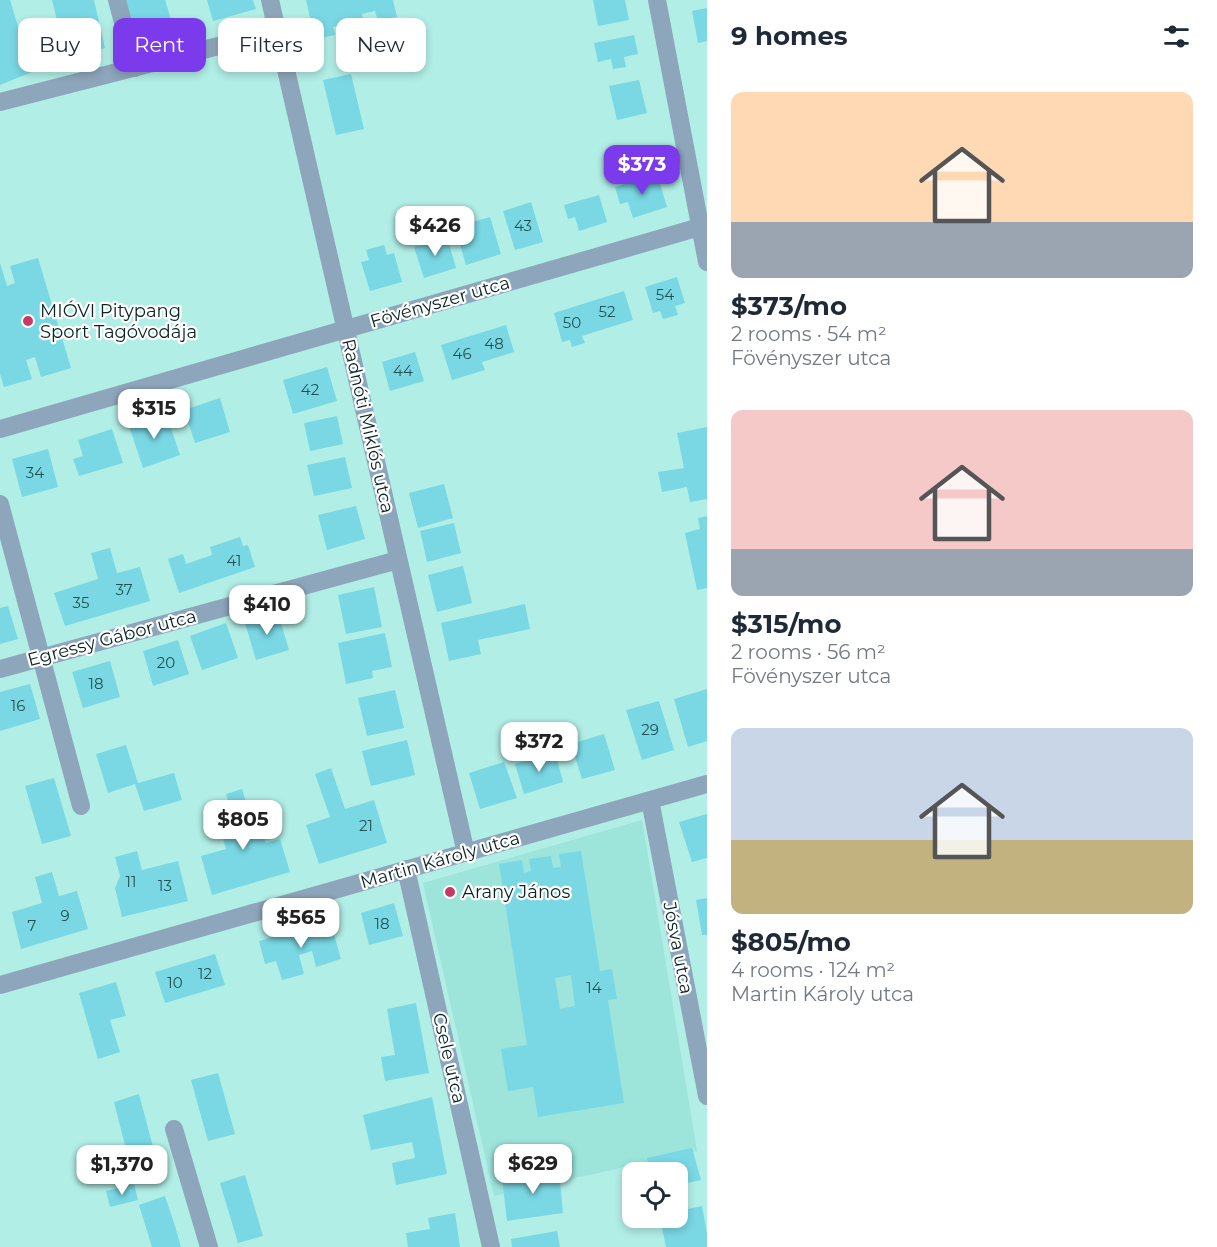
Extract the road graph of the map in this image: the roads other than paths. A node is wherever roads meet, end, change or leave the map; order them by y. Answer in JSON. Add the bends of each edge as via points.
{"nodes":[{"id":1,"x":117,"y":0,"type":"edge"},
{"id":2,"x":270,"y":0,"type":"edge"},
{"id":3,"x":657,"y":0,"type":"edge"},
{"id":4,"x":122,"y":18,"type":"edge"},
{"id":5,"x":274,"y":18,"type":"edge"},
{"id":6,"x":119,"y":72,"type":"edge"},
{"id":7,"x":286,"y":72,"type":"edge"},
{"id":8,"x":0,"y":102,"type":"edge"},
{"id":9,"x":704,"y":226,"type":"edge"},
{"id":10,"x":707,"y":262,"type":"edge"},
{"id":11,"x":345,"y":329,"type":"junction"},
{"id":12,"x":0,"y":429,"type":"edge"},
{"id":13,"x":0,"y":504,"type":"edge"},
{"id":14,"x":398,"y":560,"type":"junction"},
{"id":15,"x":41,"y":658,"type":"junction"},
{"id":16,"x":0,"y":669,"type":"edge"},
{"id":17,"x":707,"y":784,"type":"edge"},
{"id":18,"x":650,"y":800,"type":"junction"},
{"id":19,"x":81,"y":806,"type":"dead end"},
{"id":20,"x":466,"y":853,"type":"junction"},
{"id":21,"x":406,"y":869,"type":"junction"},
{"id":22,"x":0,"y":985,"type":"edge"},
{"id":23,"x":707,"y":1096,"type":"edge"},
{"id":24,"x":174,"y":1129,"type":"dead end"},
{"id":25,"x":209,"y":1247,"type":"edge"},
{"id":26,"x":491,"y":1247,"type":"edge"}],
"edges":[{"from":1,"to":4,"type":"street"},
{"from":2,"to":5,"type":"street","name":"Radnóti Miklós utca"},
{"from":3,"to":9,"type":"street"},
{"from":6,"to":8,"type":"street"},
{"from":7,"to":11,"type":"street","name":"Radnóti Miklós utca"},
{"from":9,"to":10,"type":"street"},
{"from":9,"to":11,"type":"street","name":"Fövényszer utca"},
{"from":11,"to":12,"type":"street","name":"Fövényszer utca"},
{"from":11,"to":14,"type":"street","name":"Radnóti Miklós utca"},
{"from":13,"to":15,"type":"street"},
{"from":14,"to":15,"type":"street","name":"Egressy Gábor utca"},
{"from":14,"to":20,"type":"street","name":"Radnóti Miklós utca"},
{"from":15,"to":16,"type":"street","name":"Egressy Gábor utca"},
{"from":15,"to":19,"type":"street"},
{"from":17,"to":18,"type":"street","name":"Martin Károly utca"},
{"from":18,"to":20,"type":"street","name":"Martin Károly utca"},
{"from":18,"to":23,"type":"street","name":"Jósva utca"},
{"from":20,"to":21,"type":"street","name":"Martin Károly utca"},
{"from":21,"to":22,"type":"street","name":"Martin Károly utca"},
{"from":21,"to":26,"type":"street","name":"Csele utca"},
{"from":24,"to":25,"type":"street"}]}
